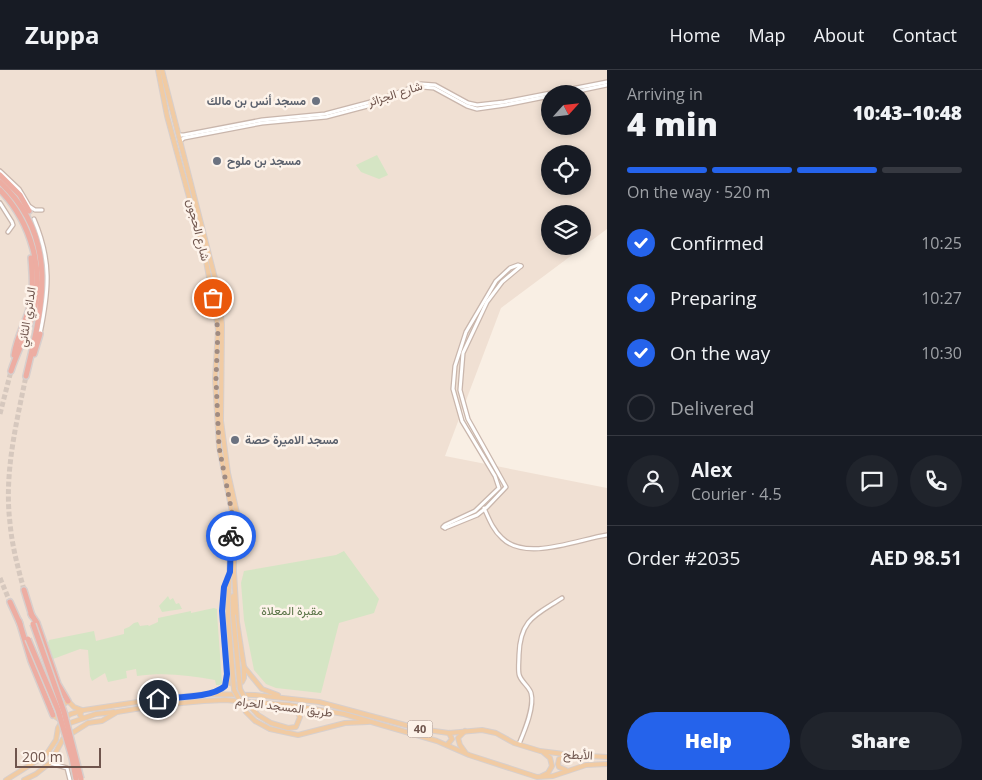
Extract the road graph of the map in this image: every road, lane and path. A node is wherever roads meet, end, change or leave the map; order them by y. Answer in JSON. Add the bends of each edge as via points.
{"nodes":[{"id":1,"x":158,"y":70,"type":"edge"},
{"id":2,"x":162,"y":70,"type":"edge"},
{"id":3,"x":607,"y":84,"type":"edge"},
{"id":4,"x":591,"y":88,"type":"edge"},
{"id":5,"x":541,"y":98,"type":"edge"},
{"id":6,"x":178,"y":135,"type":"junction"},
{"id":7,"x":180,"y":141,"type":"junction"},
{"id":8,"x":0,"y":171,"type":"edge"},
{"id":9,"x":0,"y":175,"type":"edge"},
{"id":10,"x":0,"y":182,"type":"edge"},
{"id":11,"x":0,"y":190,"type":"edge"},
{"id":12,"x":0,"y":203,"type":"edge"},
{"id":13,"x":29,"y":209,"type":"junction"},
{"id":14,"x":42,"y":210,"type":"dead end"},
{"id":15,"x":34,"y":219,"type":"dead end"},
{"id":16,"x":8,"y":232,"type":"dead end"},
{"id":17,"x":31,"y":258,"type":"dead end"},
{"id":18,"x":40,"y":334,"type":"joint"},
{"id":19,"x":14,"y":361,"type":"junction"},
{"id":20,"x":29,"y":366,"type":"junction"},
{"id":21,"x":11,"y":372,"type":"tunnel mouth"},
{"id":22,"x":26,"y":376,"type":"tunnel mouth"},
{"id":23,"x":504,"y":483,"type":"junction"},
{"id":24,"x":499,"y":488,"type":"junction"},
{"id":25,"x":483,"y":505,"type":"junction"},
{"id":26,"x":484,"y":509,"type":"junction"},
{"id":27,"x":607,"y":535,"type":"edge"},
{"id":28,"x":232,"y":572,"type":"junction"},
{"id":29,"x":24,"y":590,"type":"tunnel mouth"},
{"id":30,"x":562,"y":598,"type":"dead end"},
{"id":31,"x":10,"y":602,"type":"tunnel mouth"},
{"id":32,"x":230,"y":615,"type":"junction"},
{"id":33,"x":35,"y":623,"type":"junction"},
{"id":34,"x":26,"y":640,"type":"junction"},
{"id":35,"x":244,"y":668,"type":"junction"},
{"id":36,"x":227,"y":674,"type":"junction"},
{"id":37,"x":208,"y":694,"type":"junction"},
{"id":38,"x":291,"y":698,"type":"junction"},
{"id":39,"x":68,"y":701,"type":"junction"},
{"id":40,"x":50,"y":705,"type":"junction"},
{"id":41,"x":289,"y":705,"type":"junction"},
{"id":42,"x":82,"y":710,"type":"junction"},
{"id":43,"x":117,"y":712,"type":"junction"},
{"id":44,"x":54,"y":715,"type":"junction"},
{"id":45,"x":83,"y":718,"type":"junction"},
{"id":46,"x":62,"y":721,"type":"junction"},
{"id":47,"x":372,"y":722,"type":"junction"},
{"id":48,"x":58,"y":728,"type":"junction"},
{"id":49,"x":465,"y":731,"type":"junction"},
{"id":50,"x":449,"y":733,"type":"junction"},
{"id":51,"x":519,"y":744,"type":"junction"},
{"id":52,"x":447,"y":745,"type":"junction"},
{"id":53,"x":540,"y":751,"type":"junction"},
{"id":54,"x":549,"y":753,"type":"joint"},
{"id":55,"x":468,"y":755,"type":"junction"},
{"id":56,"x":572,"y":755,"type":"junction"},
{"id":57,"x":607,"y":757,"type":"edge"},
{"id":58,"x":50,"y":763,"type":"junction"},
{"id":59,"x":607,"y":764,"type":"edge"},
{"id":60,"x":570,"y":769,"type":"junction"},
{"id":61,"x":560,"y":773,"type":"joint"},
{"id":62,"x":538,"y":778,"type":"edge"},
{"id":63,"x":6,"y":780,"type":"edge"},
{"id":64,"x":24,"y":780,"type":"edge"},
{"id":65,"x":77,"y":780,"type":"edge"}],
"edges":[{"from":1,"to":28,"type":"main road","name":"شارع الحجون","via":[[216,309],[219,447],[233,518],[230,543]]},
{"from":2,"to":6,"type":"main road","name":"شارع الحجون"},
{"from":3,"to":4,"type":"street","name":"شارع الجزائر"},
{"from":3,"to":6,"type":"street","name":"شارع الجزائر","via":[[477,106],[435,85],[421,84],[384,98],[323,114],[264,120]]},
{"from":5,"to":7,"type":"street","name":"شارع الجزائر","via":[[477,108],[466,106],[434,88],[422,87],[332,116],[262,123]]},
{"from":6,"to":7,"type":"main road","name":"شارع الحجون"},
{"from":7,"to":28,"type":"main road","name":"شارع الحجون","via":[[216,286],[222,324],[221,422],[237,513]]},
{"from":8,"to":13,"type":"street","via":[[18,189]]},
{"from":9,"to":13,"type":"highway"},
{"from":10,"to":20,"type":"highway","name":"الدائري الثاني","via":[[25,213],[42,260],[42,301]]},
{"from":11,"to":19,"type":"highway","name":"الدائري الثاني","via":[[24,224],[36,265],[35,304]]},
{"from":12,"to":16,"type":"street","via":[[13,225]]},
{"from":13,"to":14,"type":"street"},
{"from":15,"to":18,"type":"street","via":[[43,242],[48,288]]},
{"from":17,"to":19,"type":"highway","via":[[31,301],[16,344]]},
{"from":18,"to":20,"type":"highway"},
{"from":19,"to":21,"type":"highway","name":"الدائري الثاني"},
{"from":20,"to":22,"type":"highway","name":"الدائري الثاني"},
{"from":23,"to":24,"type":"street"},
{"from":23,"to":24,"type":"street","via":[[468,420],[460,390],[463,353],[487,302],[502,282],[521,266],[518,265],[496,281],[466,332],[455,366],[453,389],[462,421]]},
{"from":23,"to":26,"type":"street","via":[[506,487]]},
{"from":24,"to":25,"type":"street"},
{"from":25,"to":26,"type":"street"},
{"from":25,"to":26,"type":"street","via":[[443,527]]},
{"from":26,"to":27,"type":"street","via":[[502,539],[518,546],[551,549]]},
{"from":28,"to":32,"type":"main road"},
{"from":28,"to":35,"type":"main road"},
{"from":28,"to":36,"type":"main road","via":[[224,587],[222,611]]},
{"from":29,"to":33,"type":"highway"},
{"from":30,"to":51,"type":"street","via":[[530,619],[520,642],[519,676],[531,692],[532,700]]},
{"from":31,"to":34,"type":"highway"},
{"from":32,"to":41,"type":"main road","bridge":true,"via":[[240,689],[248,704],[271,723],[296,727],[300,717]]},
{"from":32,"to":47,"type":"main road","bridge":true,"via":[[234,690],[255,721],[270,730],[298,735],[345,723]]},
{"from":33,"to":39,"type":"highway","bridge":true,"via":[[58,684]]},
{"from":33,"to":65,"type":"highway","bridge":true,"via":[[64,712]]},
{"from":34,"to":40,"type":"highway"},
{"from":34,"to":65,"type":"highway","bridge":true,"via":[[58,710]]},
{"from":35,"to":36,"type":"main road","via":[[244,678],[236,685],[230,682]]},
{"from":35,"to":38,"type":"main road","via":[[262,689]]},
{"from":36,"to":37,"type":"main road","via":[[225,686]]},
{"from":37,"to":38,"type":"main road","name":"طريق المسجد الحرام","number":"40"},
{"from":37,"to":42,"type":"main road","name":"طريق المسجد الحرام","number":"40"},
{"from":38,"to":50,"type":"main road","name":"طريق المسجد الحرام","number":"40"},
{"from":39,"to":40,"type":"main road","via":[[60,707]]},
{"from":39,"to":42,"type":"main road"},
{"from":40,"to":44,"type":"highway"},
{"from":41,"to":43,"type":"main road","name":"طريق المسجد الحرام","via":[[225,700]]},
{"from":41,"to":47,"type":"main road","name":"طريق المسجد الحرام"},
{"from":42,"to":45,"type":"main road","via":[[80,715]]},
{"from":42,"to":46,"type":"main road","name":"طريق المسجد الحرام","number":"40"},
{"from":43,"to":45,"type":"main road"},
{"from":43,"to":58,"type":"main road","name":"طريق المسجد الحرام","via":[[102,721],[88,723],[63,739]]},
{"from":44,"to":46,"type":"main road"},
{"from":44,"to":48,"type":"main road"},
{"from":45,"to":46,"type":"main road","via":[[70,723]]},
{"from":46,"to":48,"type":"main road"},
{"from":47,"to":52,"type":"main road","name":"طريق المسجد الحرام"},
{"from":48,"to":63,"type":"main road","via":[[56,740],[46,756]]},
{"from":49,"to":50,"type":"main road","name":"طريق المسجد الحرام","number":"40"},
{"from":49,"to":51,"type":"main road","name":"طريق المسجد الحرام","number":"40","via":[[486,730]]},
{"from":49,"to":55,"type":"main road","via":[[459,742]]},
{"from":50,"to":52,"type":"main road","via":[[452,741]]},
{"from":51,"to":53,"type":"main road","name":"طريق المسجد الحرام","number":"40"},
{"from":52,"to":55,"type":"main road","name":"طريق المسجد الحرام"},
{"from":53,"to":54,"type":"main road","name":"طريق المسجد الحرام","number":"40"},
{"from":53,"to":62,"type":"main road","via":[[550,758],[552,766]]},
{"from":54,"to":56,"type":"main road","name":"الأبطح","number":"40"},
{"from":55,"to":62,"type":"main road","name":"طريق المسجد الحرام"},
{"from":56,"to":57,"type":"main road","name":"الأبطح","number":"40"},
{"from":56,"to":60,"type":"main road","via":[[558,761],[561,769]]},
{"from":58,"to":64,"type":"main road","name":"طريق المسجد الحرام"},
{"from":58,"to":65,"type":"street","via":[[67,768]]},
{"from":59,"to":60,"type":"main road","name":"الأبطح"},
{"from":60,"to":61,"type":"main road","name":"الأبطح"},
{"from":61,"to":62,"type":"main road","name":"طريق المسجد الحرام"}]}
